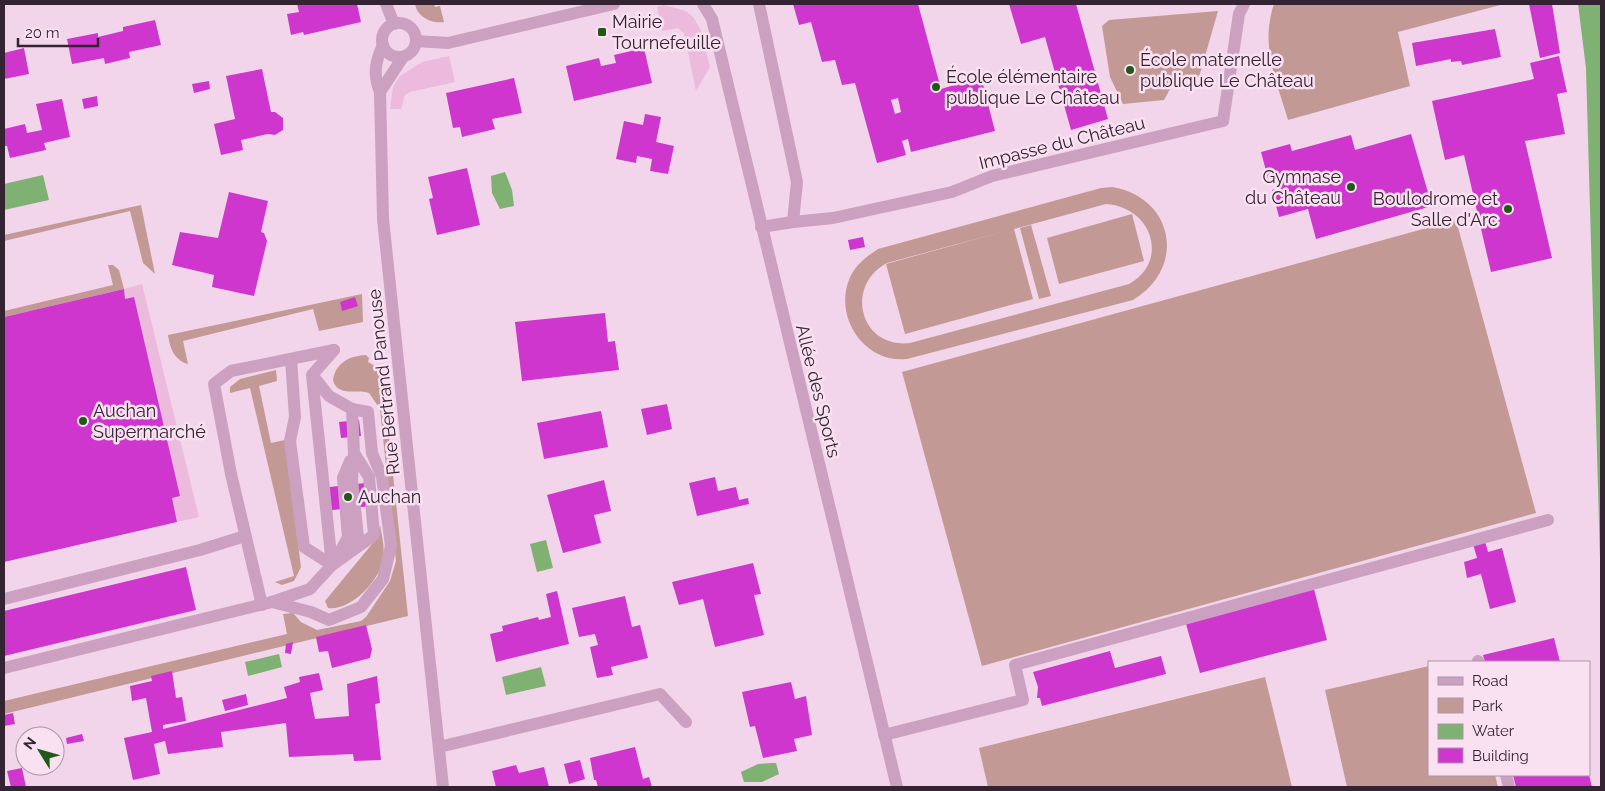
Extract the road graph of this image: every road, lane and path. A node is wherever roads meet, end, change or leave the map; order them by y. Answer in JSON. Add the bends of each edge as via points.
{"nodes":[{"id":1,"x":386,"y":4,"type":"edge"},
{"id":2,"x":614,"y":4,"type":"edge"},
{"id":3,"x":703,"y":4,"type":"edge"},
{"id":4,"x":759,"y":4,"type":"edge"},
{"id":5,"x":1244,"y":4,"type":"edge"},
{"id":6,"x":394,"y":24,"type":"junction"},
{"id":7,"x":416,"y":41,"type":"junction"},
{"id":8,"x":383,"y":45,"type":"junction"},
{"id":9,"x":403,"y":57,"type":"junction"},
{"id":10,"x":380,"y":92,"type":"junction"},
{"id":11,"x":793,"y":222,"type":"junction"},
{"id":12,"x":761,"y":227,"type":"junction"},
{"id":13,"x":291,"y":359,"type":"junction"},
{"id":14,"x":312,"y":375,"type":"junction"},
{"id":15,"x":352,"y":409,"type":"junction"},
{"id":16,"x":354,"y":453,"type":"junction"},
{"id":17,"x":1548,"y":520,"type":"dead end"},
{"id":18,"x":245,"y":536,"type":"junction"},
{"id":19,"x":332,"y":565,"type":"junction"},
{"id":20,"x":4,"y":599,"type":"edge"},
{"id":21,"x":267,"y":603,"type":"junction"},
{"id":22,"x":4,"y":668,"type":"edge"},
{"id":23,"x":686,"y":722,"type":"dead end"},
{"id":24,"x":884,"y":735,"type":"junction"},
{"id":25,"x":439,"y":747,"type":"junction"},
{"id":26,"x":443,"y":787,"type":"edge"},
{"id":27,"x":897,"y":787,"type":"edge"}],
"edges":[{"from":1,"to":6,"type":"street"},
{"from":2,"to":7,"type":"street","via":[[448,43]]},
{"from":3,"to":12,"type":"street","name":"Allée des Sports","via":[[712,19]]},
{"from":4,"to":11,"type":"street","via":[[797,182]]},
{"from":5,"to":11,"type":"street","name":"Impasse du Château","via":[[1239,14],[1223,121],[992,176],[952,192],[833,218]]},
{"from":6,"to":7,"type":"street","via":[[403,24],[411,29]]},
{"from":6,"to":8,"type":"street","via":[[385,30]]},
{"from":7,"to":9,"type":"street","via":[[412,51]]},
{"from":8,"to":9,"type":"street","via":[[388,54]]},
{"from":8,"to":10,"type":"street","name":"Rue Bertrand Panouse","via":[[377,57],[375,78]]},
{"from":9,"to":10,"type":"street"},
{"from":10,"to":25,"type":"street","name":"Rue Bertrand Panouse","via":[[383,219]]},
{"from":11,"to":12,"type":"street"},
{"from":12,"to":24,"type":"street","name":"Allée des Sports"},
{"from":13,"to":14,"type":"street","via":[[334,350]]},
{"from":13,"to":18,"type":"street","via":[[231,371],[214,384]]},
{"from":13,"to":19,"type":"street","via":[[295,417],[290,441],[304,547]]},
{"from":14,"to":15,"type":"street","via":[[329,396]]},
{"from":14,"to":19,"type":"street"},
{"from":15,"to":16,"type":"street"},
{"from":15,"to":21,"type":"street","via":[[368,412],[372,453],[382,477],[390,546],[383,579],[361,607],[329,620],[311,612]]},
{"from":16,"to":19,"type":"street","via":[[343,478],[348,537]]},
{"from":16,"to":19,"type":"street","via":[[369,477],[374,535]]},
{"from":17,"to":24,"type":"street","via":[[1015,665],[1023,700]]},
{"from":18,"to":20,"type":"street","via":[[190,553]]},
{"from":18,"to":21,"type":"street"},
{"from":19,"to":21,"type":"street","via":[[310,589]]},
{"from":21,"to":22,"type":"street"},
{"from":23,"to":25,"type":"street","via":[[660,694]]},
{"from":24,"to":27,"type":"street","name":"Allée des Sports"},
{"from":25,"to":26,"type":"street","name":"Rue Bertrand Panouse"}]}
